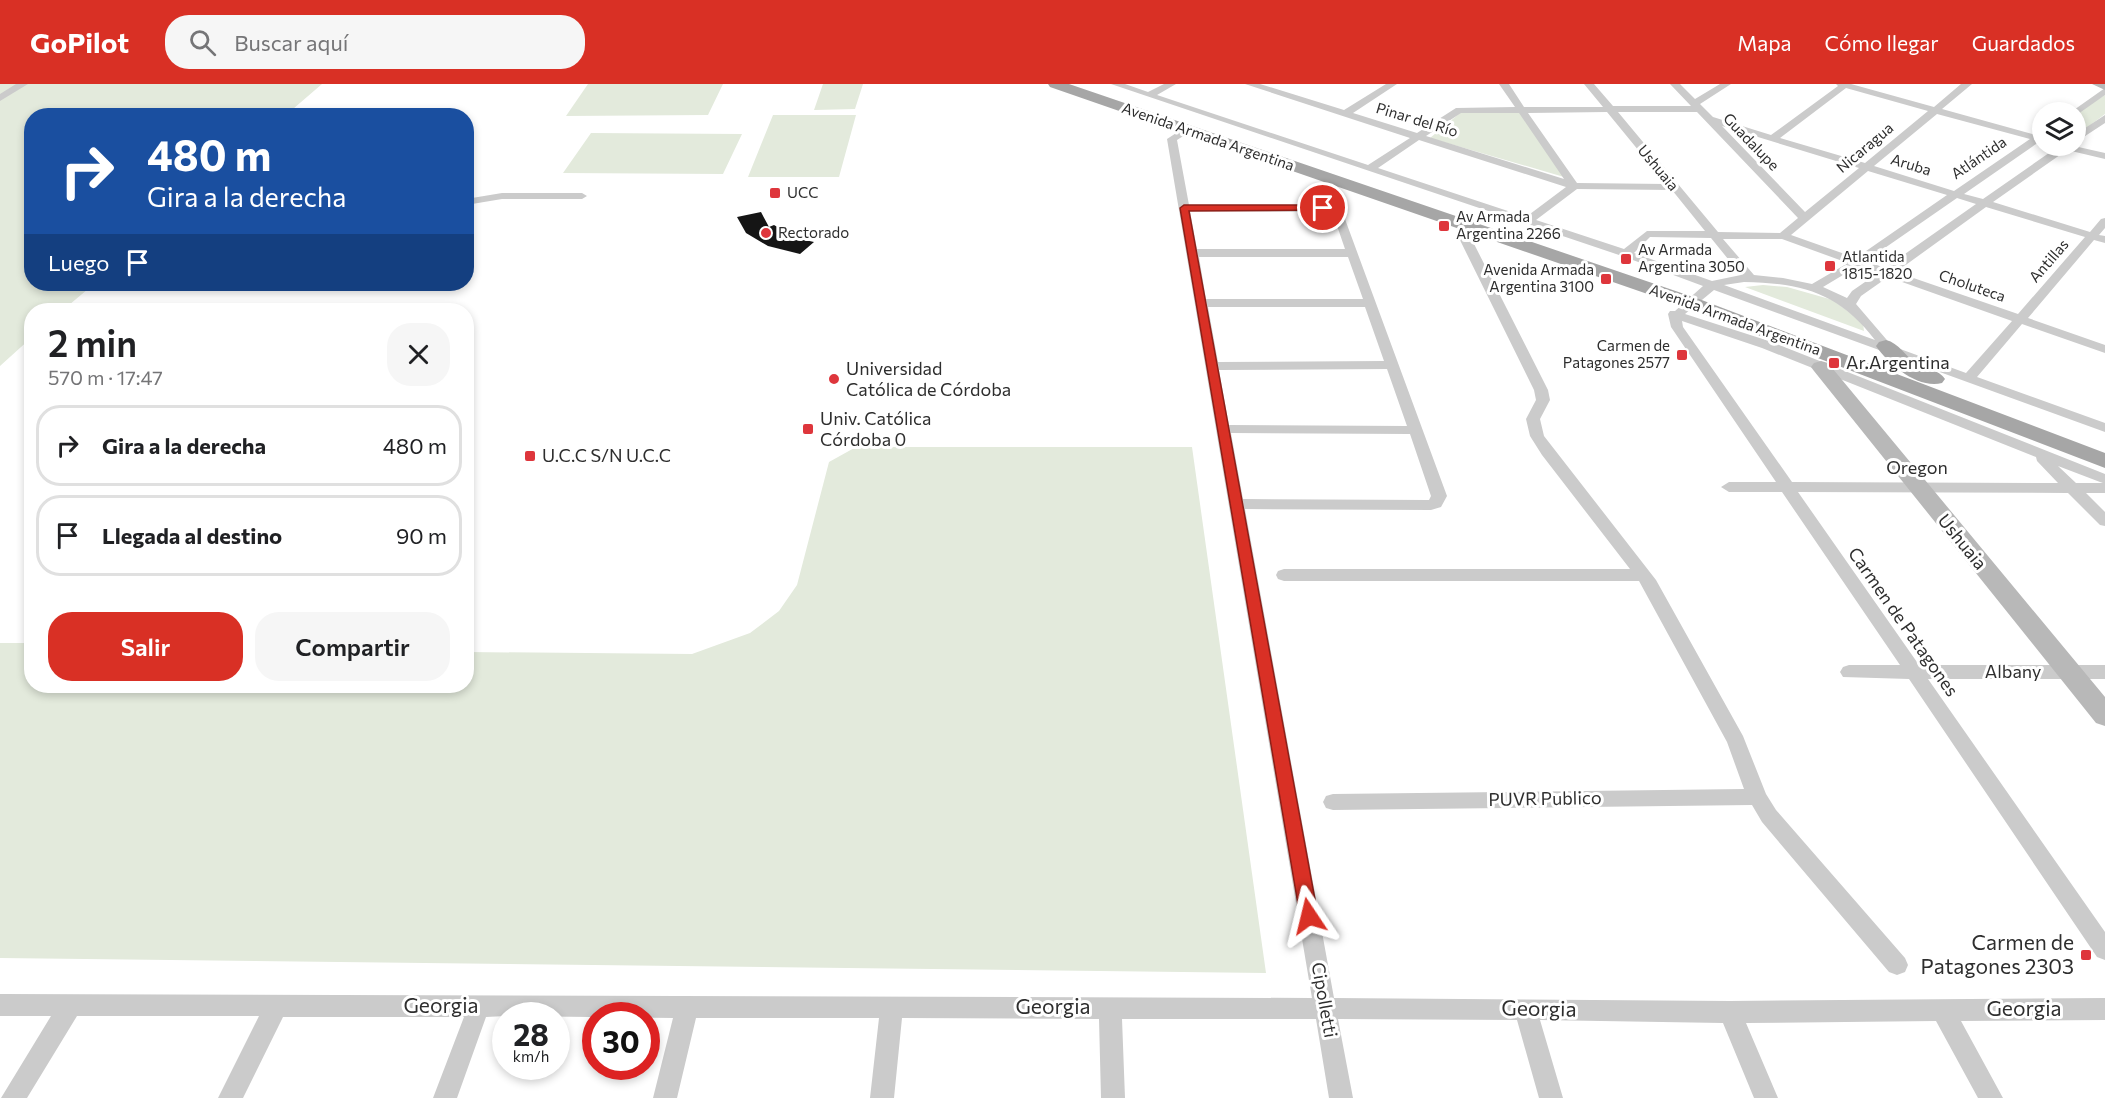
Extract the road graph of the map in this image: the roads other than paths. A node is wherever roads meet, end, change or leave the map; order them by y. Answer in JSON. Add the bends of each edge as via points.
{"nodes":[{"id":1,"x":23,"y":84,"type":"edge"},
{"id":2,"x":1055,"y":84,"type":"edge"},
{"id":3,"x":1078,"y":84,"type":"edge"},
{"id":4,"x":1116,"y":84,"type":"edge"},
{"id":5,"x":1171,"y":84,"type":"edge"},
{"id":6,"x":1250,"y":84,"type":"edge"},
{"id":7,"x":1284,"y":84,"type":"edge"},
{"id":8,"x":1392,"y":84,"type":"edge"},
{"id":9,"x":1504,"y":84,"type":"edge"},
{"id":10,"x":1589,"y":84,"type":"edge"},
{"id":11,"x":1675,"y":84,"type":"edge"},
{"id":12,"x":1726,"y":84,"type":"edge"},
{"id":13,"x":1843,"y":84,"type":"edge"},
{"id":14,"x":1967,"y":84,"type":"edge"},
{"id":15,"x":2099,"y":84,"type":"edge"},
{"id":16,"x":2105,"y":86,"type":"edge"},
{"id":17,"x":1272,"y":91,"type":"junction"},
{"id":18,"x":2105,"y":91,"type":"edge"},
{"id":19,"x":1149,"y":95,"type":"junction"},
{"id":20,"x":0,"y":98,"type":"edge"},
{"id":21,"x":2086,"y":104,"type":"edge"},
{"id":22,"x":1697,"y":107,"type":"junction"},
{"id":23,"x":1522,"y":110,"type":"junction"},
{"id":24,"x":1610,"y":110,"type":"junction"},
{"id":25,"x":1935,"y":110,"type":"junction"},
{"id":26,"x":1345,"y":114,"type":"junction"},
{"id":27,"x":2105,"y":118,"type":"edge"},
{"id":28,"x":1708,"y":119,"type":"junction"},
{"id":29,"x":1187,"y":129,"type":"junction"},
{"id":30,"x":2086,"y":132,"type":"edge"},
{"id":31,"x":2032,"y":136,"type":"edge"},
{"id":32,"x":1418,"y":137,"type":"junction"},
{"id":33,"x":1773,"y":138,"type":"junction"},
{"id":34,"x":2032,"y":144,"type":"edge"},
{"id":35,"x":2086,"y":151,"type":"edge"},
{"id":36,"x":2051,"y":156,"type":"edge"},
{"id":37,"x":2105,"y":156,"type":"edge"},
{"id":38,"x":1866,"y":167,"type":"junction"},
{"id":39,"x":1370,"y":168,"type":"junction"},
{"id":40,"x":1574,"y":186,"type":"junction"},
{"id":41,"x":1674,"y":187,"type":"junction"},
{"id":42,"x":1955,"y":194,"type":"junction"},
{"id":43,"x":582,"y":196,"type":"dead end"},
{"id":44,"x":474,"y":201,"type":"edge"},
{"id":45,"x":1985,"y":203,"type":"junction"},
{"id":46,"x":1184,"y":208,"type":"junction"},
{"id":47,"x":1805,"y":218,"type":"junction"},
{"id":48,"x":2105,"y":220,"type":"edge"},
{"id":49,"x":1528,"y":221,"type":"junction"},
{"id":50,"x":1465,"y":226,"type":"junction"},
{"id":51,"x":1713,"y":234,"type":"junction"},
{"id":52,"x":1783,"y":236,"type":"junction"},
{"id":53,"x":2099,"y":238,"type":"edge"},
{"id":54,"x":1192,"y":253,"type":"junction"},
{"id":55,"x":1353,"y":253,"type":"junction"},
{"id":56,"x":1626,"y":254,"type":"junction"},
{"id":57,"x":1857,"y":262,"type":"junction"},
{"id":58,"x":1887,"y":273,"type":"junction"},
{"id":59,"x":1751,"y":279,"type":"junction"},
{"id":60,"x":1815,"y":288,"type":"junction"},
{"id":61,"x":1695,"y":300,"type":"junction"},
{"id":62,"x":1201,"y":303,"type":"junction"},
{"id":63,"x":1371,"y":303,"type":"junction"},
{"id":64,"x":1849,"y":305,"type":"junction"},
{"id":65,"x":2019,"y":319,"type":"junction"},
{"id":66,"x":1886,"y":346,"type":"junction"},
{"id":67,"x":2105,"y":349,"type":"edge"},
{"id":68,"x":1393,"y":365,"type":"junction"},
{"id":69,"x":1212,"y":366,"type":"junction"},
{"id":70,"x":1821,"y":367,"type":"junction"},
{"id":71,"x":1970,"y":377,"type":"junction"},
{"id":72,"x":2040,"y":424,"type":"junction"},
{"id":73,"x":2105,"y":428,"type":"edge"},
{"id":74,"x":1223,"y":429,"type":"junction"},
{"id":75,"x":1416,"y":430,"type":"junction"},
{"id":76,"x":2105,"y":449,"type":"edge"},
{"id":77,"x":2035,"y":451,"type":"junction"},
{"id":78,"x":2105,"y":461,"type":"edge"},
{"id":79,"x":2105,"y":479,"type":"edge"},
{"id":80,"x":1729,"y":487,"type":"dead end"},
{"id":81,"x":1786,"y":487,"type":"junction"},
{"id":82,"x":1918,"y":488,"type":"junction"},
{"id":83,"x":2074,"y":489,"type":"junction"},
{"id":84,"x":2105,"y":489,"type":"edge"},
{"id":85,"x":1236,"y":504,"type":"junction"},
{"id":86,"x":2105,"y":521,"type":"edge"},
{"id":87,"x":1284,"y":575,"type":"dead end"},
{"id":88,"x":1643,"y":575,"type":"junction"},
{"id":89,"x":1913,"y":671,"type":"junction"},
{"id":90,"x":1849,"y":672,"type":"dead end"},
{"id":91,"x":2069,"y":672,"type":"junction"},
{"id":92,"x":2105,"y":672,"type":"edge"},
{"id":93,"x":2105,"y":716,"type":"edge"},
{"id":94,"x":1757,"y":797,"type":"junction"},
{"id":95,"x":1333,"y":802,"type":"dead end"},
{"id":96,"x":2105,"y":950,"type":"edge"},
{"id":97,"x":1896,"y":964,"type":"dead end"},
{"id":98,"x":0,"y":1005,"type":"edge"},
{"id":99,"x":72,"y":1005,"type":"junction"},
{"id":100,"x":276,"y":1006,"type":"junction"},
{"id":101,"x":479,"y":1006,"type":"junction"},
{"id":102,"x":687,"y":1006,"type":"junction"},
{"id":103,"x":892,"y":1007,"type":"junction"},
{"id":104,"x":1110,"y":1007,"type":"junction"},
{"id":105,"x":1325,"y":1008,"type":"junction"},
{"id":106,"x":1525,"y":1009,"type":"junction"},
{"id":107,"x":2105,"y":1009,"type":"edge"},
{"id":108,"x":1942,"y":1010,"type":"junction"},
{"id":109,"x":1730,"y":1012,"type":"junction"},
{"id":110,"x":13,"y":1098,"type":"edge"},
{"id":111,"x":230,"y":1098,"type":"edge"},
{"id":112,"x":445,"y":1098,"type":"edge"},
{"id":113,"x":665,"y":1098,"type":"edge"},
{"id":114,"x":882,"y":1098,"type":"edge"},
{"id":115,"x":1113,"y":1098,"type":"edge"},
{"id":116,"x":1341,"y":1098,"type":"edge"},
{"id":117,"x":1551,"y":1098,"type":"edge"},
{"id":118,"x":1766,"y":1098,"type":"edge"},
{"id":119,"x":1991,"y":1098,"type":"edge"}],
"edges":[{"from":1,"to":20,"type":"street"},
{"from":2,"to":29,"type":"main road","name":"Avenida Armada Argentina"},
{"from":3,"to":61,"type":"main road","name":"Avenida Armada Argentina"},
{"from":4,"to":19,"type":"street","name":"Avenida Armada Argentina"},
{"from":5,"to":19,"type":"street"},
{"from":6,"to":17,"type":"street","name":"Pinar del Río"},
{"from":7,"to":17,"type":"street"},
{"from":8,"to":26,"type":"street"},
{"from":9,"to":23,"type":"street"},
{"from":10,"to":24,"type":"street","name":"Ushuaia"},
{"from":11,"to":22,"type":"street","name":"Guadalupe"},
{"from":12,"to":22,"type":"street"},
{"from":13,"to":25,"type":"street"},
{"from":13,"to":33,"type":"street"},
{"from":14,"to":25,"type":"street","name":"Nicaragua"},
{"from":15,"to":16,"type":"main road"},
{"from":17,"to":26,"type":"street","name":"Pinar del Río"},
{"from":18,"to":21,"type":"street"},
{"from":19,"to":39,"type":"street","name":"Avenida Armada Argentina"},
{"from":22,"to":24,"type":"street"},
{"from":22,"to":28,"type":"street","name":"Guadalupe"},
{"from":23,"to":24,"type":"street"},
{"from":23,"to":32,"type":"street","via":[[1456,111]]},
{"from":23,"to":40,"type":"street"},
{"from":24,"to":41,"type":"street","name":"Ushuaia"},
{"from":25,"to":31,"type":"street"},
{"from":25,"to":38,"type":"street","name":"Nicaragua"},
{"from":26,"to":32,"type":"street","name":"Pinar del Río"},
{"from":27,"to":30,"type":"street"},
{"from":28,"to":33,"type":"street","name":"Aruba"},
{"from":28,"to":47,"type":"street","name":"Guadalupe"},
{"from":29,"to":46,"type":"street","name":"Cipolletti","via":[[1172,139]]},
{"from":29,"to":50,"type":"main road","name":"Avenida Armada Argentina"},
{"from":32,"to":39,"type":"street"},
{"from":32,"to":40,"type":"street","name":"Pinar del Río"},
{"from":33,"to":38,"type":"street","name":"Aruba"},
{"from":34,"to":42,"type":"street","name":"Atlántida"},
{"from":35,"to":37,"type":"street"},
{"from":36,"to":45,"type":"street"},
{"from":38,"to":42,"type":"street","name":"Aruba"},
{"from":38,"to":47,"type":"street","name":"Nicaragua"},
{"from":39,"to":49,"type":"street","name":"Avenida Armada Argentina"},
{"from":40,"to":41,"type":"street","name":"Pinar del Río"},
{"from":40,"to":49,"type":"street"},
{"from":41,"to":51,"type":"street","name":"Ushuaia"},
{"from":42,"to":45,"type":"street","name":"Aruba"},
{"from":42,"to":57,"type":"street","name":"Atlántida"},
{"from":43,"to":44,"type":"street","via":[[502,196]]},
{"from":45,"to":53,"type":"street","name":"Aruba"},
{"from":45,"to":58,"type":"street"},
{"from":46,"to":54,"type":"street","name":"Cipolletti"},
{"from":46,"to":55,"type":"street","via":[[1332,209],[1338,213]]},
{"from":47,"to":52,"type":"street","name":"Nicaragua"},
{"from":48,"to":53,"type":"street","name":"Antillas"},
{"from":49,"to":56,"type":"street","name":"Avenida Armada Argentina"},
{"from":50,"to":61,"type":"main road","name":"Avenida Armada Argentina","via":[[1641,286],[1652,300]]},
{"from":50,"to":88,"type":"street","via":[[1463,234],[1541,390],[1543,400],[1533,419],[1537,436]]},
{"from":51,"to":52,"type":"street","name":"Choluteca"},
{"from":51,"to":56,"type":"street","name":"Choluteca","via":[[1652,233],[1643,236]]},
{"from":51,"to":59,"type":"street","name":"Ushuaia"},
{"from":52,"to":57,"type":"street","name":"Choluteca"},
{"from":53,"to":65,"type":"street","name":"Antillas"},
{"from":54,"to":55,"type":"street"},
{"from":54,"to":62,"type":"street","name":"Cipolletti"},
{"from":55,"to":63,"type":"street"},
{"from":56,"to":61,"type":"street","name":"Avenida Armada Argentina"},
{"from":57,"to":58,"type":"street","name":"Choluteca"},
{"from":57,"to":60,"type":"street","name":"Atlántida"},
{"from":58,"to":64,"type":"street","via":[[1853,296]]},
{"from":58,"to":65,"type":"street","name":"Choluteca"},
{"from":59,"to":60,"type":"street"},
{"from":59,"to":61,"type":"street"},
{"from":60,"to":64,"type":"street"},
{"from":61,"to":66,"type":"street","name":"Avenida Armada Argentina"},
{"from":61,"to":70,"type":"street","name":"Avenida Armada Argentina","via":[[1756,341]]},
{"from":61,"to":72,"type":"main road","name":"Avenida Armada Argentina"},
{"from":61,"to":78,"type":"main road","name":"Avenida Armada Argentina"},
{"from":61,"to":81,"type":"street","name":"Carmen de Patagones","via":[[1677,327]]},
{"from":62,"to":63,"type":"street"},
{"from":62,"to":69,"type":"street","name":"Cipolletti"},
{"from":63,"to":68,"type":"street"},
{"from":64,"to":66,"type":"street","via":[[1869,322]]},
{"from":65,"to":67,"type":"street","name":"Choluteca"},
{"from":65,"to":71,"type":"street","name":"Antillas"},
{"from":66,"to":71,"type":"street","name":"Avenida Armada Argentina"},
{"from":66,"to":72,"type":"main road","via":[[1917,372]]},
{"from":68,"to":69,"type":"street"},
{"from":68,"to":75,"type":"street"},
{"from":69,"to":74,"type":"street","name":"Cipolletti"},
{"from":70,"to":77,"type":"street","name":"Avenida Armada Argentina"},
{"from":70,"to":82,"type":"main road","name":"Ushuaia"},
{"from":71,"to":73,"type":"street","name":"Avenida Armada Argentina"},
{"from":72,"to":76,"type":"main road","name":"Avenida Armada Argentina"},
{"from":74,"to":75,"type":"street"},
{"from":74,"to":85,"type":"street","name":"Cipolletti"},
{"from":75,"to":85,"type":"street","via":[[1439,496],[1436,503]]},
{"from":77,"to":79,"type":"street","name":"Avenida Armada Argentina"},
{"from":77,"to":83,"type":"street"},
{"from":80,"to":81,"type":"street","name":"Oregon"},
{"from":81,"to":82,"type":"street","name":"Oregon"},
{"from":81,"to":89,"type":"street","name":"Carmen de Patagones"},
{"from":82,"to":83,"type":"street","name":"Oregon"},
{"from":82,"to":91,"type":"main road","name":"Ushuaia"},
{"from":83,"to":84,"type":"street","name":"Oregon"},
{"from":83,"to":86,"type":"street"},
{"from":85,"to":105,"type":"street","name":"Cipolletti"},
{"from":87,"to":88,"type":"street"},
{"from":88,"to":94,"type":"street","via":[[1736,741]]},
{"from":89,"to":90,"type":"street","name":"Albany"},
{"from":89,"to":91,"type":"street","name":"Albany"},
{"from":89,"to":96,"type":"street","name":"Carmen de Patagones"},
{"from":91,"to":92,"type":"street","name":"Albany"},
{"from":91,"to":93,"type":"main road","name":"Ushuaia"},
{"from":94,"to":95,"type":"street","name":"PUVR Publico"},
{"from":94,"to":97,"type":"street","via":[[1768,816]]},
{"from":98,"to":99,"type":"street","name":"Georgia"},
{"from":99,"to":100,"type":"street","name":"Georgia"},
{"from":99,"to":110,"type":"street"},
{"from":100,"to":101,"type":"street","name":"Georgia"},
{"from":100,"to":111,"type":"street"},
{"from":101,"to":102,"type":"street","name":"Georgia"},
{"from":101,"to":112,"type":"street"},
{"from":102,"to":103,"type":"street","name":"Georgia"},
{"from":102,"to":113,"type":"street"},
{"from":103,"to":104,"type":"street","name":"Georgia"},
{"from":103,"to":114,"type":"street"},
{"from":104,"to":105,"type":"street","name":"Georgia"},
{"from":104,"to":115,"type":"street"},
{"from":105,"to":106,"type":"street","name":"Georgia"},
{"from":105,"to":116,"type":"street","name":"Cipolletti"},
{"from":106,"to":109,"type":"street","name":"Georgia"},
{"from":106,"to":117,"type":"street"},
{"from":107,"to":108,"type":"street","name":"Georgia"},
{"from":108,"to":109,"type":"street","name":"Georgia"},
{"from":108,"to":119,"type":"street"},
{"from":109,"to":118,"type":"street"}]}
